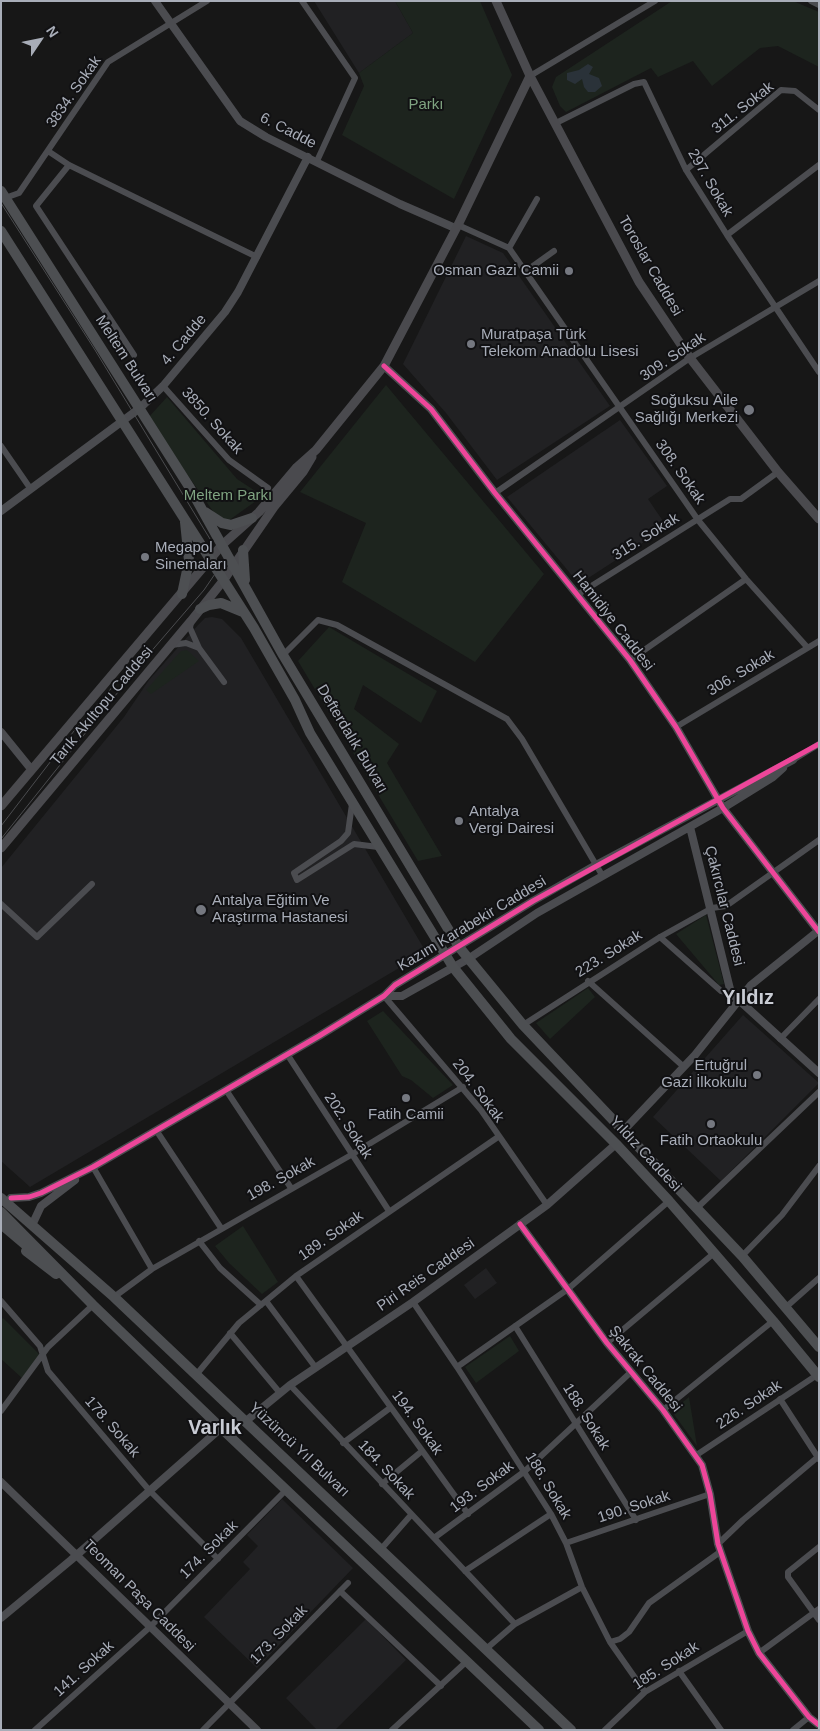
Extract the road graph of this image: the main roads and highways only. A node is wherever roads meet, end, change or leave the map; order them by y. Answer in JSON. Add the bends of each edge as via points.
{"nodes":[{"id":1,"x":496,"y":1,"type":"edge"},
{"id":2,"x":530,"y":76,"type":"junction"},
{"id":3,"x":3,"y":195,"type":"edge"},
{"id":4,"x":1,"y":231,"type":"edge"},
{"id":5,"x":316,"y":450,"type":"junction"},
{"id":6,"x":202,"y":509,"type":"junction"},
{"id":7,"x":252,"y":518,"type":"junction"},
{"id":8,"x":819,"y":519,"type":"edge"},
{"id":9,"x":185,"y":521,"type":"junction"},
{"id":10,"x":222,"y":545,"type":"junction"},
{"id":11,"x":243,"y":550,"type":"junction"},
{"id":12,"x":210,"y":561,"type":"junction"},
{"id":13,"x":233,"y":565,"type":"junction"},
{"id":14,"x":223,"y":581,"type":"junction"},
{"id":15,"x":182,"y":594,"type":"junction"},
{"id":16,"x":252,"y":597,"type":"junction"},
{"id":17,"x":200,"y":609,"type":"junction"},
{"id":18,"x":243,"y":612,"type":"junction"},
{"id":19,"x":13,"y":791,"type":"junction"},
{"id":20,"x":1,"y":806,"type":"edge"},
{"id":21,"x":1,"y":811,"type":"edge"},
{"id":22,"x":1,"y":848,"type":"edge"},
{"id":23,"x":459,"y":947,"type":"joint"},
{"id":24,"x":446,"y":955,"type":"joint"},
{"id":25,"x":1,"y":1188,"type":"edge"},
{"id":26,"x":6,"y":1198,"type":"edge"},
{"id":27,"x":1,"y":1212,"type":"edge"},
{"id":28,"x":1,"y":1224,"type":"edge"},
{"id":29,"x":1,"y":1232,"type":"edge"},
{"id":30,"x":96,"y":1281,"type":"junction"},
{"id":31,"x":84,"y":1295,"type":"junction"},
{"id":32,"x":819,"y":1348,"type":"edge"},
{"id":33,"x":818,"y":1376,"type":"edge"},
{"id":34,"x":539,"y":1730,"type":"edge"},
{"id":35,"x":572,"y":1730,"type":"edge"}],
"edges":[{"from":1,"to":2,"type":"main road","name":"Toroslar Caddesi"},
{"from":2,"to":5,"type":"main road","via":[[384,366]]},
{"from":2,"to":8,"type":"main road","name":"Toroslar Caddesi","via":[[640,282],[690,358],[778,472]]},
{"from":3,"to":6,"type":"main road","name":"Meltem Bulvarı"},
{"from":4,"to":9,"type":"main road"},
{"from":5,"to":7,"type":"main road","name":"Tarık Akıltopu Caddesi"},
{"from":5,"to":11,"type":"main road","name":"Tarık Akıltopu Caddesi"},
{"from":6,"to":7,"type":"main road","via":[[222,523],[231,525]]},
{"from":6,"to":10,"type":"main road","name":"Meltem Bulvarı"},
{"from":7,"to":10,"type":"main road","name":"Tarık Akıltopu Caddesi"},
{"from":9,"to":12,"type":"main road"},
{"from":9,"to":15,"type":"main road","via":[[189,561]]},
{"from":10,"to":12,"type":"main road","name":"Tarık Akıltopu Caddesi"},
{"from":10,"to":13,"type":"main road","name":"Defterdalık Bulvarı"},
{"from":11,"to":13,"type":"main road","name":"Tarık Akıltopu Caddesi"},
{"from":11,"to":16,"type":"main road","via":[[243,568]]},
{"from":12,"to":14,"type":"main road"},
{"from":12,"to":15,"type":"main road","name":"Tarık Akıltopu Caddesi"},
{"from":13,"to":14,"type":"main road","name":"Tarık Akıltopu Caddesi"},
{"from":13,"to":16,"type":"main road","name":"Defterdalık Bulvarı"},
{"from":14,"to":17,"type":"main road","name":"Tarık Akıltopu Caddesi"},
{"from":14,"to":18,"type":"main road","name":"Defterdalık Bulvarı"},
{"from":15,"to":19,"type":"main road","name":"Tarık Akıltopu Caddesi"},
{"from":16,"to":23,"type":"main road","name":"Defterdalık Bulvarı","via":[[283,655]]},
{"from":17,"to":18,"type":"main road","via":[[221,603]]},
{"from":17,"to":22,"type":"main road","name":"Tarık Akıltopu Caddesi"},
{"from":18,"to":24,"type":"main road","name":"Defterdalık Bulvarı","via":[[295,700],[310,734]]},
{"from":19,"to":20,"type":"main road","name":"Tarık Akıltopu Caddesi"},
{"from":19,"to":21,"type":"main road"},
{"from":23,"to":32,"type":"main road","name":"Yıldız Caddesi","via":[[523,1025],[742,1256]]},
{"from":24,"to":33,"type":"main road","name":"Yıldız Caddesi","via":[[511,1039],[669,1202]]},
{"from":25,"to":26,"type":"main road"},
{"from":26,"to":30,"type":"main road","name":"Yüzüncü Yıl Bulvarı"},
{"from":26,"to":30,"type":"main road"},
{"from":27,"to":31,"type":"main road"},
{"from":28,"to":31,"type":"main road"},
{"from":29,"to":31,"type":"main road"},
{"from":30,"to":35,"type":"main road","name":"Yüzüncü Yıl Bulvarı"},
{"from":31,"to":34,"type":"main road"}]}
